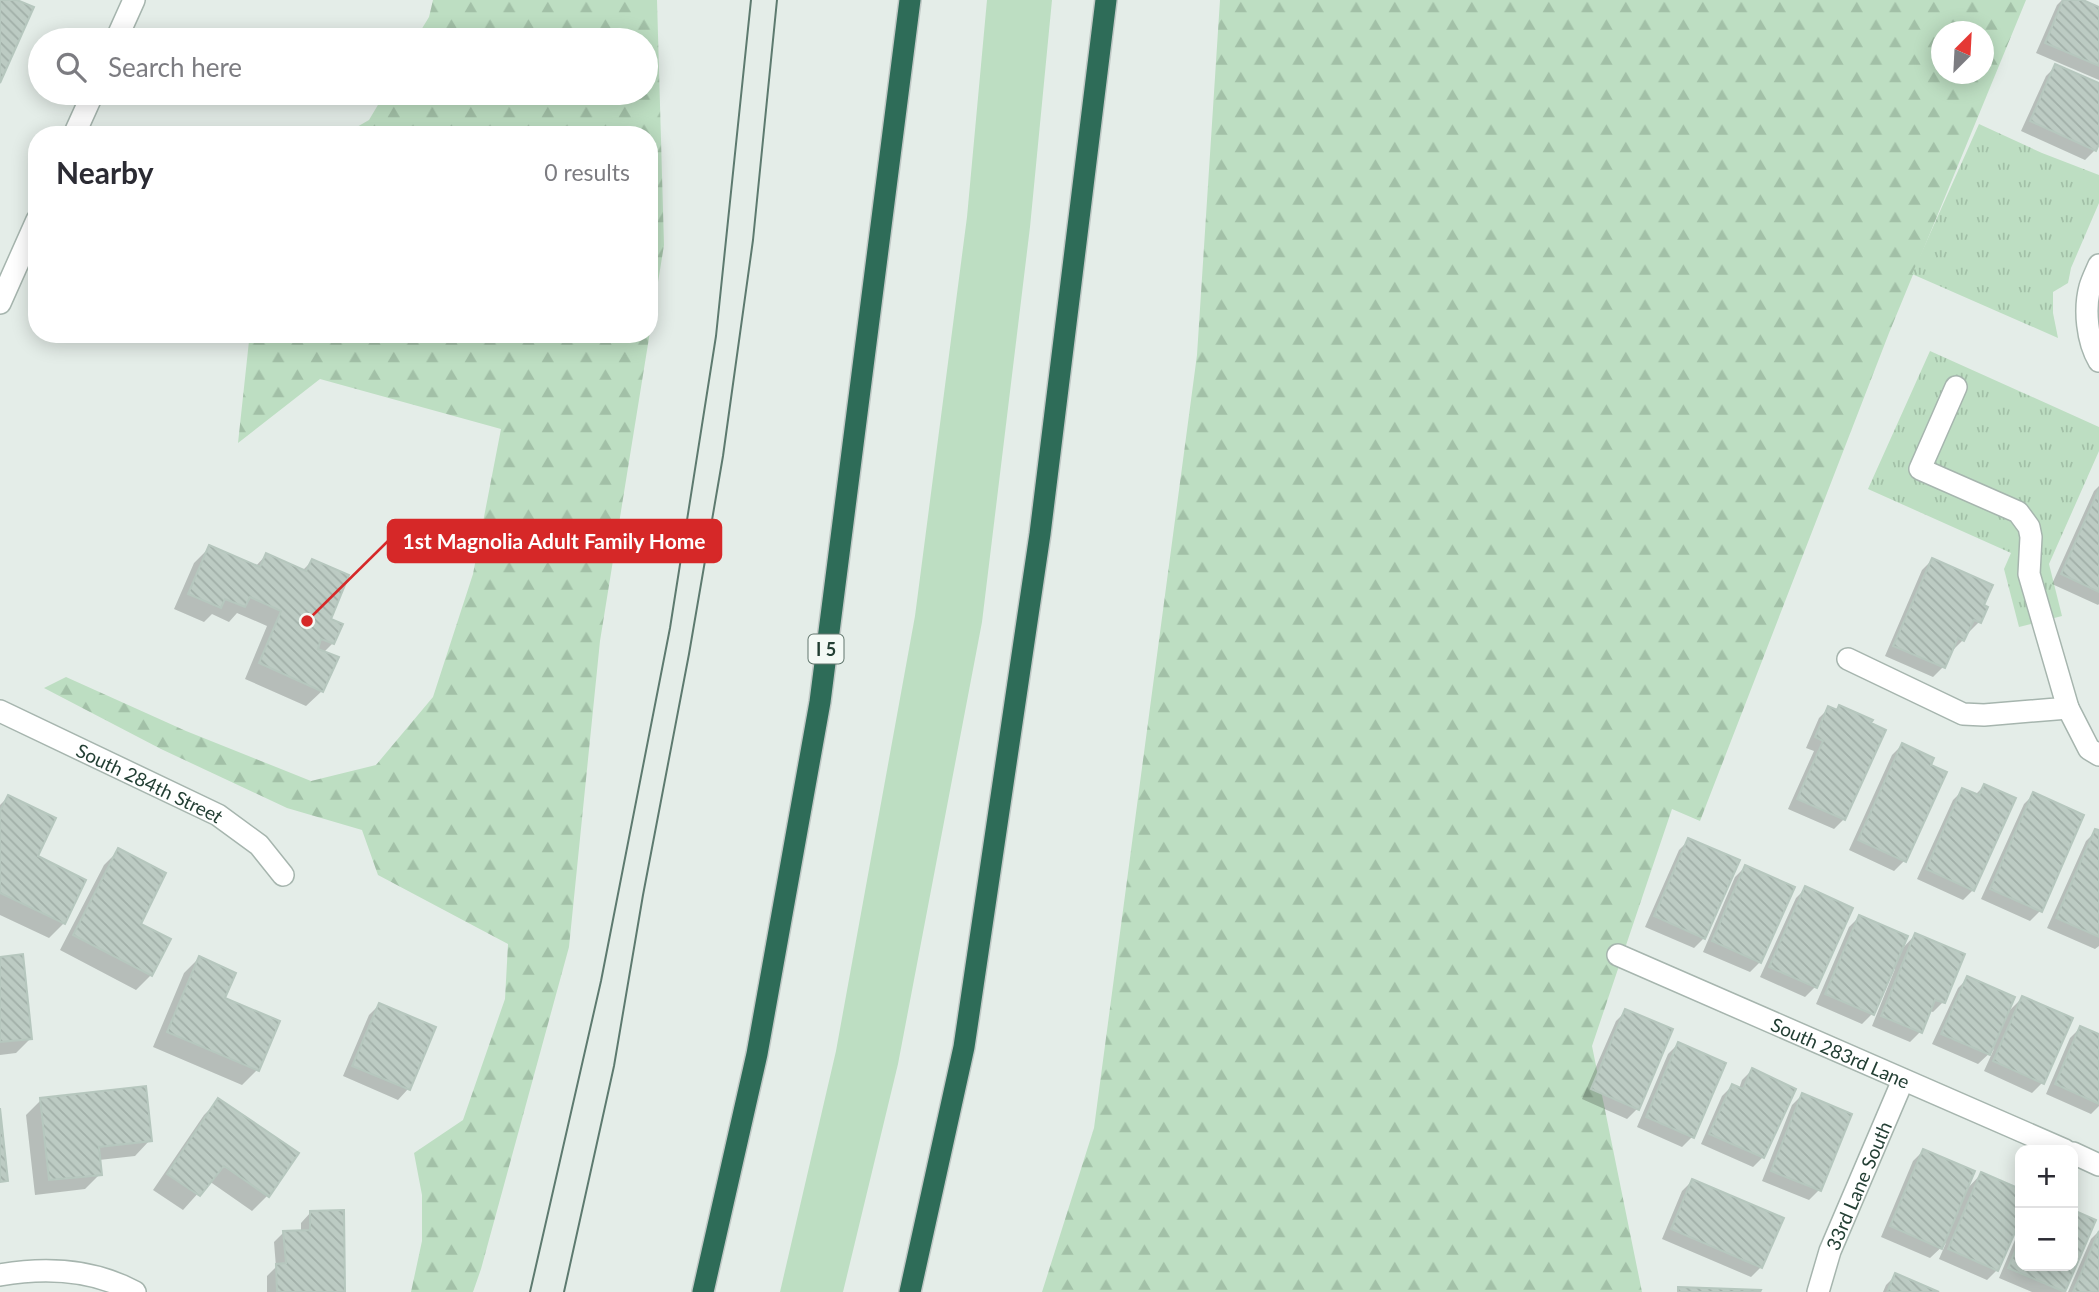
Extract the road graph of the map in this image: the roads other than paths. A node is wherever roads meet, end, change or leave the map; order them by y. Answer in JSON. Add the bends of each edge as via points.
{"nodes":[{"id":1,"x":134,"y":0,"type":"edge"},
{"id":2,"x":910,"y":0,"type":"edge"},
{"id":3,"x":1106,"y":0,"type":"edge"},
{"id":4,"x":121,"y":28,"type":"edge"},
{"id":5,"x":88,"y":105,"type":"edge"},
{"id":6,"x":78,"y":126,"type":"edge"},
{"id":7,"x":28,"y":240,"type":"edge"},
{"id":8,"x":2099,"y":265,"type":"edge"},
{"id":9,"x":0,"y":303,"type":"edge"},
{"id":10,"x":2099,"y":361,"type":"edge"},
{"id":11,"x":1956,"y":387,"type":"dead end"},
{"id":12,"x":1848,"y":659,"type":"dead end"},
{"id":13,"x":2068,"y":708,"type":"junction"},
{"id":14,"x":0,"y":711,"type":"edge"},
{"id":15,"x":2099,"y":755,"type":"edge"},
{"id":16,"x":283,"y":875,"type":"dead end"},
{"id":17,"x":1618,"y":955,"type":"dead end"},
{"id":18,"x":1903,"y":1080,"type":"junction"},
{"id":19,"x":2054,"y":1145,"type":"edge"},
{"id":20,"x":2078,"y":1155,"type":"edge"},
{"id":21,"x":2099,"y":1165,"type":"edge"},
{"id":22,"x":0,"y":1275,"type":"edge"},
{"id":23,"x":135,"y":1292,"type":"edge"},
{"id":24,"x":703,"y":1292,"type":"edge"},
{"id":25,"x":910,"y":1292,"type":"edge"},
{"id":26,"x":1818,"y":1292,"type":"edge"}],
"edges":[{"from":1,"to":4,"type":"street"},
{"from":2,"to":24,"type":"highway","number":"I 5","via":[[820,702],[757,1054]]},
{"from":3,"to":25,"type":"highway","via":[[1040,534],[966,1033]]},
{"from":5,"to":6,"type":"street"},
{"from":7,"to":9,"type":"street"},
{"from":8,"to":10,"type":"street","via":[[2090,286],[2087,312]]},
{"from":11,"to":13,"type":"street","via":[[1920,469],[2025,519],[2031,537],[2029,574]]},
{"from":12,"to":13,"type":"street","via":[[1963,714]]},
{"from":13,"to":15,"type":"street","via":[[2089,749]]},
{"from":14,"to":16,"type":"street","name":"South 284th Street","via":[[218,815],[259,845]]},
{"from":17,"to":18,"type":"street","name":"South 283rd Lane"},
{"from":18,"to":19,"type":"street","name":"South 283rd Lane"},
{"from":18,"to":26,"type":"street","name":"33rd Lane South","via":[[1830,1251]]},
{"from":20,"to":21,"type":"street"},
{"from":22,"to":23,"type":"street","via":[[50,1270],[78,1273]]}]}
